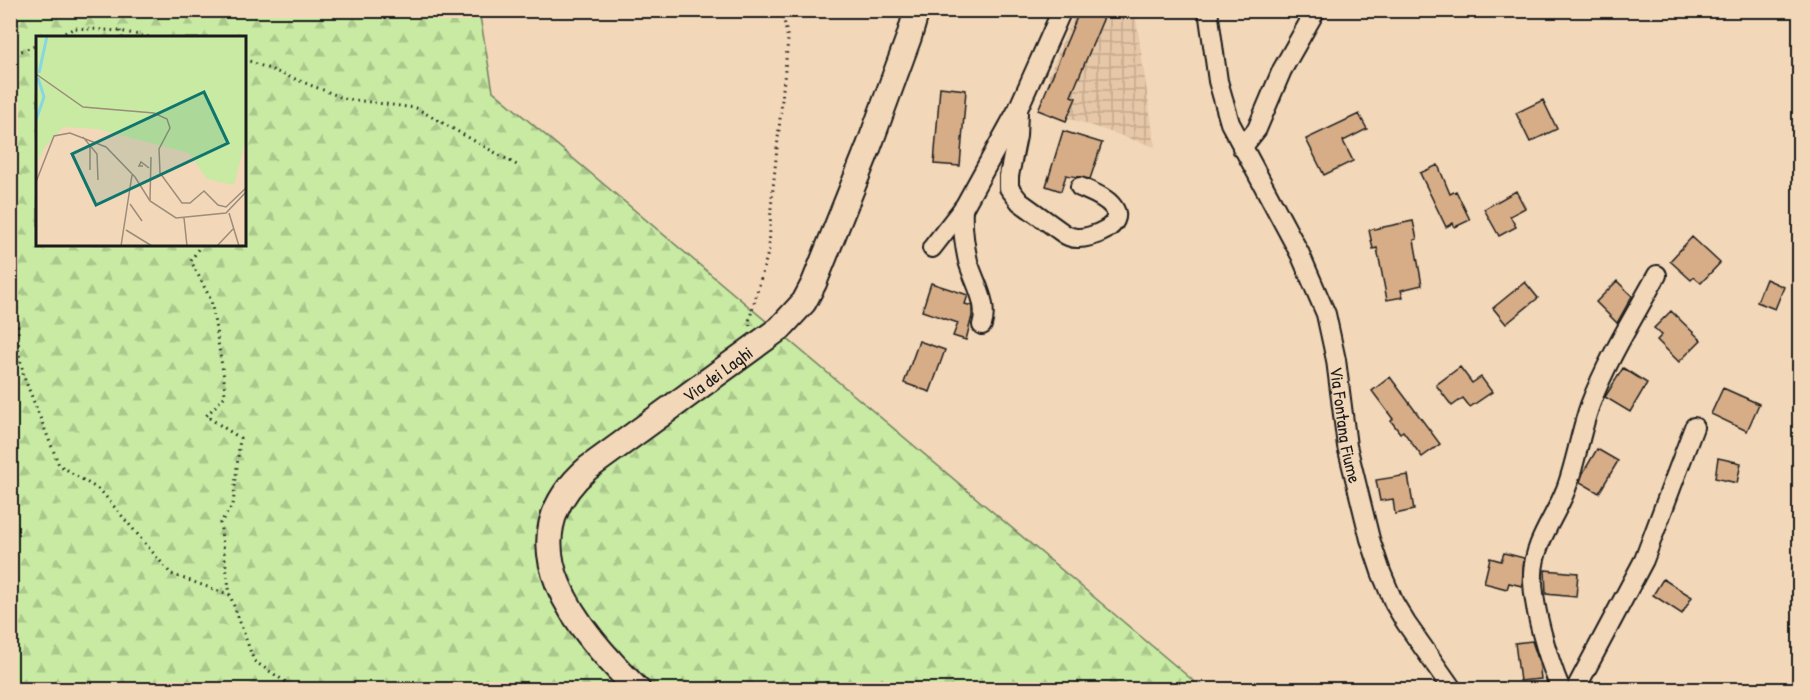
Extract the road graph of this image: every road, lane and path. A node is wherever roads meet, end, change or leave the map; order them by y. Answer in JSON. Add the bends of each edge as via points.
{"nodes":[{"id":1,"x":18,"y":10,"type":"edge"},
{"id":2,"x":782,"y":10,"type":"edge"},
{"id":3,"x":917,"y":10,"type":"edge"},
{"id":4,"x":1062,"y":10,"type":"edge"},
{"id":5,"x":1208,"y":10,"type":"edge"},
{"id":6,"x":1316,"y":10,"type":"edge"},
{"id":7,"x":10,"y":23,"type":"edge"},
{"id":8,"x":120,"y":31,"type":"junction"},
{"id":9,"x":58,"y":36,"type":"edge"},
{"id":10,"x":121,"y":36,"type":"edge"},
{"id":11,"x":144,"y":36,"type":"edge"},
{"id":12,"x":36,"y":46,"type":"edge"},
{"id":13,"x":10,"y":55,"type":"edge"},
{"id":14,"x":246,"y":60,"type":"edge"},
{"id":15,"x":1018,"y":108,"type":"junction"},
{"id":16,"x":1244,"y":153,"type":"junction"},
{"id":17,"x":516,"y":165,"type":"dead end"},
{"id":18,"x":1080,"y":187,"type":"dead end"},
{"id":19,"x":964,"y":207,"type":"junction"},
{"id":20,"x":200,"y":246,"type":"edge"},
{"id":21,"x":932,"y":248,"type":"dead end"},
{"id":22,"x":10,"y":266,"type":"edge"},
{"id":23,"x":1657,"y":275,"type":"dead end"},
{"id":24,"x":982,"y":325,"type":"dead end"},
{"id":25,"x":755,"y":345,"type":"junction"},
{"id":26,"x":1694,"y":427,"type":"dead end"},
{"id":27,"x":230,"y":595,"type":"junction"},
{"id":28,"x":298,"y":690,"type":"edge"},
{"id":29,"x":638,"y":690,"type":"edge"},
{"id":30,"x":1453,"y":690,"type":"edge"},
{"id":31,"x":1561,"y":690,"type":"edge"},
{"id":32,"x":1575,"y":690,"type":"edge"}],
"edges":[{"from":1,"to":7,"type":"path"},
{"from":2,"to":25,"type":"path","via":[[788,40],[769,249],[749,321]]},
{"from":3,"to":25,"type":"main road","name":"Via dei Laghi","via":[[869,146],[811,288],[795,313]]},
{"from":4,"to":15,"type":"street"},
{"from":5,"to":16,"type":"street","name":"Via Fontana Fiume","via":[[1222,101]]},
{"from":6,"to":16,"type":"street","via":[[1282,70]]},
{"from":8,"to":9,"type":"path","via":[[75,28]]},
{"from":8,"to":10,"type":"path"},
{"from":8,"to":11,"type":"path"},
{"from":12,"to":13,"type":"path"},
{"from":14,"to":17,"type":"path","via":[[346,99],[416,108]]},
{"from":15,"to":18,"type":"street","via":[[1008,182],[1012,194],[1063,233],[1081,238],[1108,228],[1116,215],[1110,203]]},
{"from":15,"to":19,"type":"street"},
{"from":16,"to":30,"type":"street","name":"Via Fontana Fiume","via":[[1300,254],[1326,314],[1347,446],[1383,578],[1406,623]]},
{"from":19,"to":21,"type":"street"},
{"from":19,"to":24,"type":"street","via":[[965,245],[985,308]]},
{"from":20,"to":27,"type":"path","via":[[190,261],[211,300],[225,396],[206,416],[240,438],[233,505],[220,523]]},
{"from":22,"to":27,"type":"path","via":[[24,377],[58,465],[101,491],[171,574]]},
{"from":23,"to":31,"type":"street","via":[[1595,394],[1566,489],[1535,559],[1534,597]]},
{"from":25,"to":29,"type":"main road","name":"Via dei Laghi","via":[[588,468],[568,489],[554,516],[549,546],[552,571],[560,591],[581,626]]},
{"from":26,"to":32,"type":"street","via":[[1644,560]]},
{"from":27,"to":28,"type":"path","via":[[254,661]]}]}
